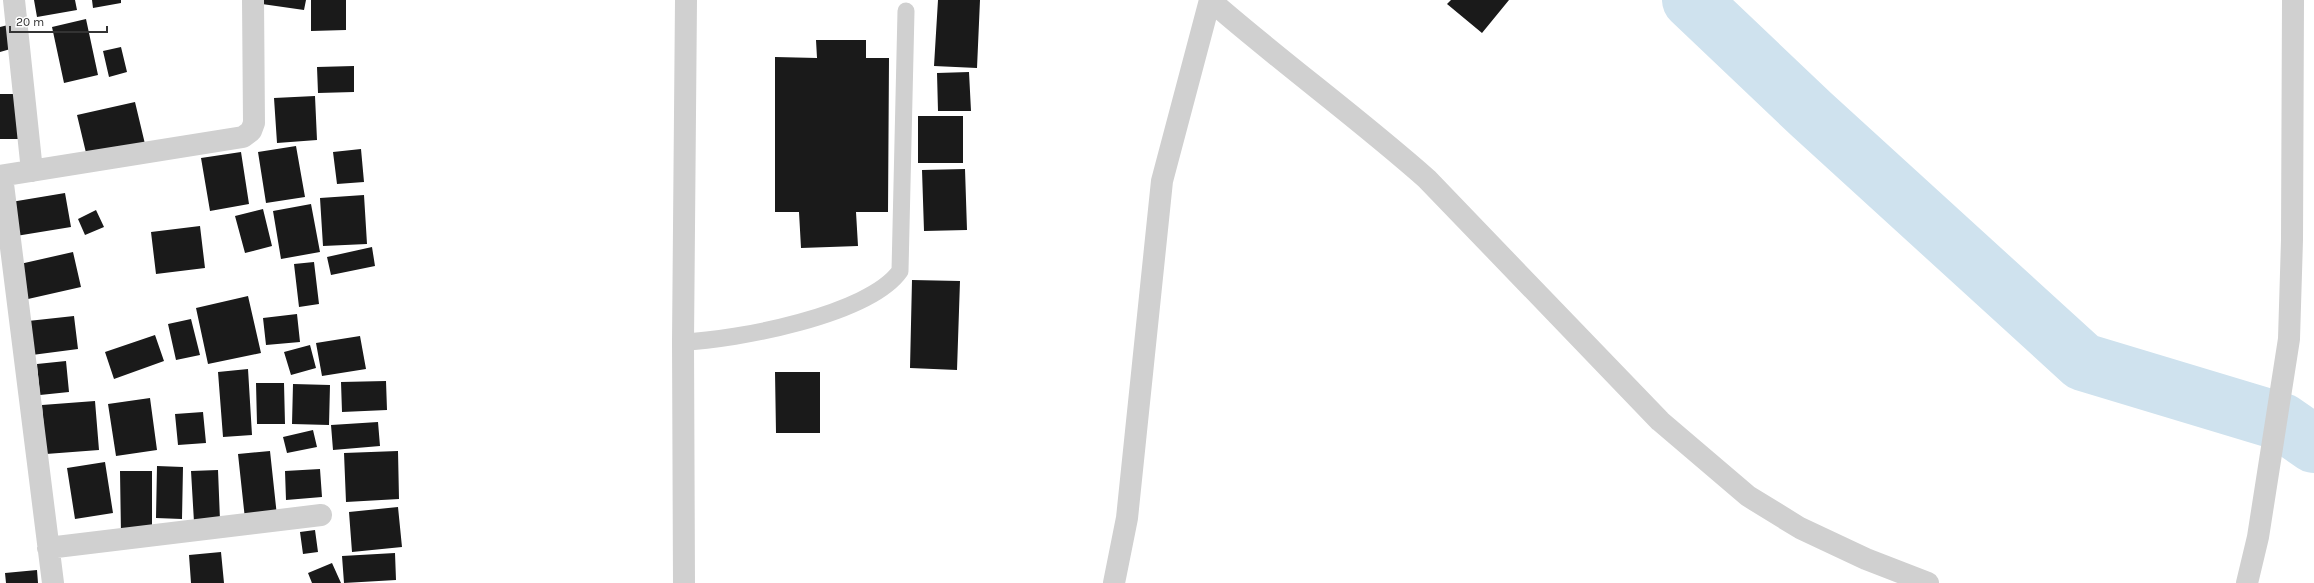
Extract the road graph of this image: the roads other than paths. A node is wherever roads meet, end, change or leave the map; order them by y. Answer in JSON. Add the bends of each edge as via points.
{"nodes":[{"id":1,"x":14,"y":0,"type":"edge"},
{"id":2,"x":253,"y":0,"type":"edge"},
{"id":3,"x":686,"y":0,"type":"edge"},
{"id":4,"x":1210,"y":0,"type":"edge"},
{"id":5,"x":2293,"y":0,"type":"edge"},
{"id":6,"x":906,"y":11,"type":"dead end"},
{"id":7,"x":32,"y":171,"type":"junction"},
{"id":8,"x":1,"y":176,"type":"edge"},
{"id":9,"x":683,"y":342,"type":"junction"},
{"id":10,"x":321,"y":514,"type":"dead end"},
{"id":11,"x":48,"y":548,"type":"junction"},
{"id":12,"x":53,"y":583,"type":"edge"},
{"id":13,"x":684,"y":583,"type":"edge"},
{"id":14,"x":1114,"y":583,"type":"edge"},
{"id":15,"x":1928,"y":583,"type":"edge"},
{"id":16,"x":2247,"y":583,"type":"edge"}],
"edges":[{"from":1,"to":7,"type":"street"},
{"from":2,"to":7,"type":"street","via":[[254,122],[251,131],[243,137]]},
{"from":3,"to":9,"type":"street"},
{"from":4,"to":14,"type":"street","via":[[1162,181],[1127,518]]},
{"from":4,"to":15,"type":"street","via":[[1427,179],[1660,421],[1748,496],[1800,528],[1866,559]]},
{"from":5,"to":16,"type":"street","via":[[2289,339],[2258,537]]},
{"from":6,"to":9,"type":"lane","via":[[900,271],[892,282],[865,299],[812,318],[715,341]]},
{"from":7,"to":8,"type":"street"},
{"from":8,"to":11,"type":"street"},
{"from":9,"to":13,"type":"street"},
{"from":10,"to":11,"type":"street"},
{"from":11,"to":12,"type":"street"}]}
